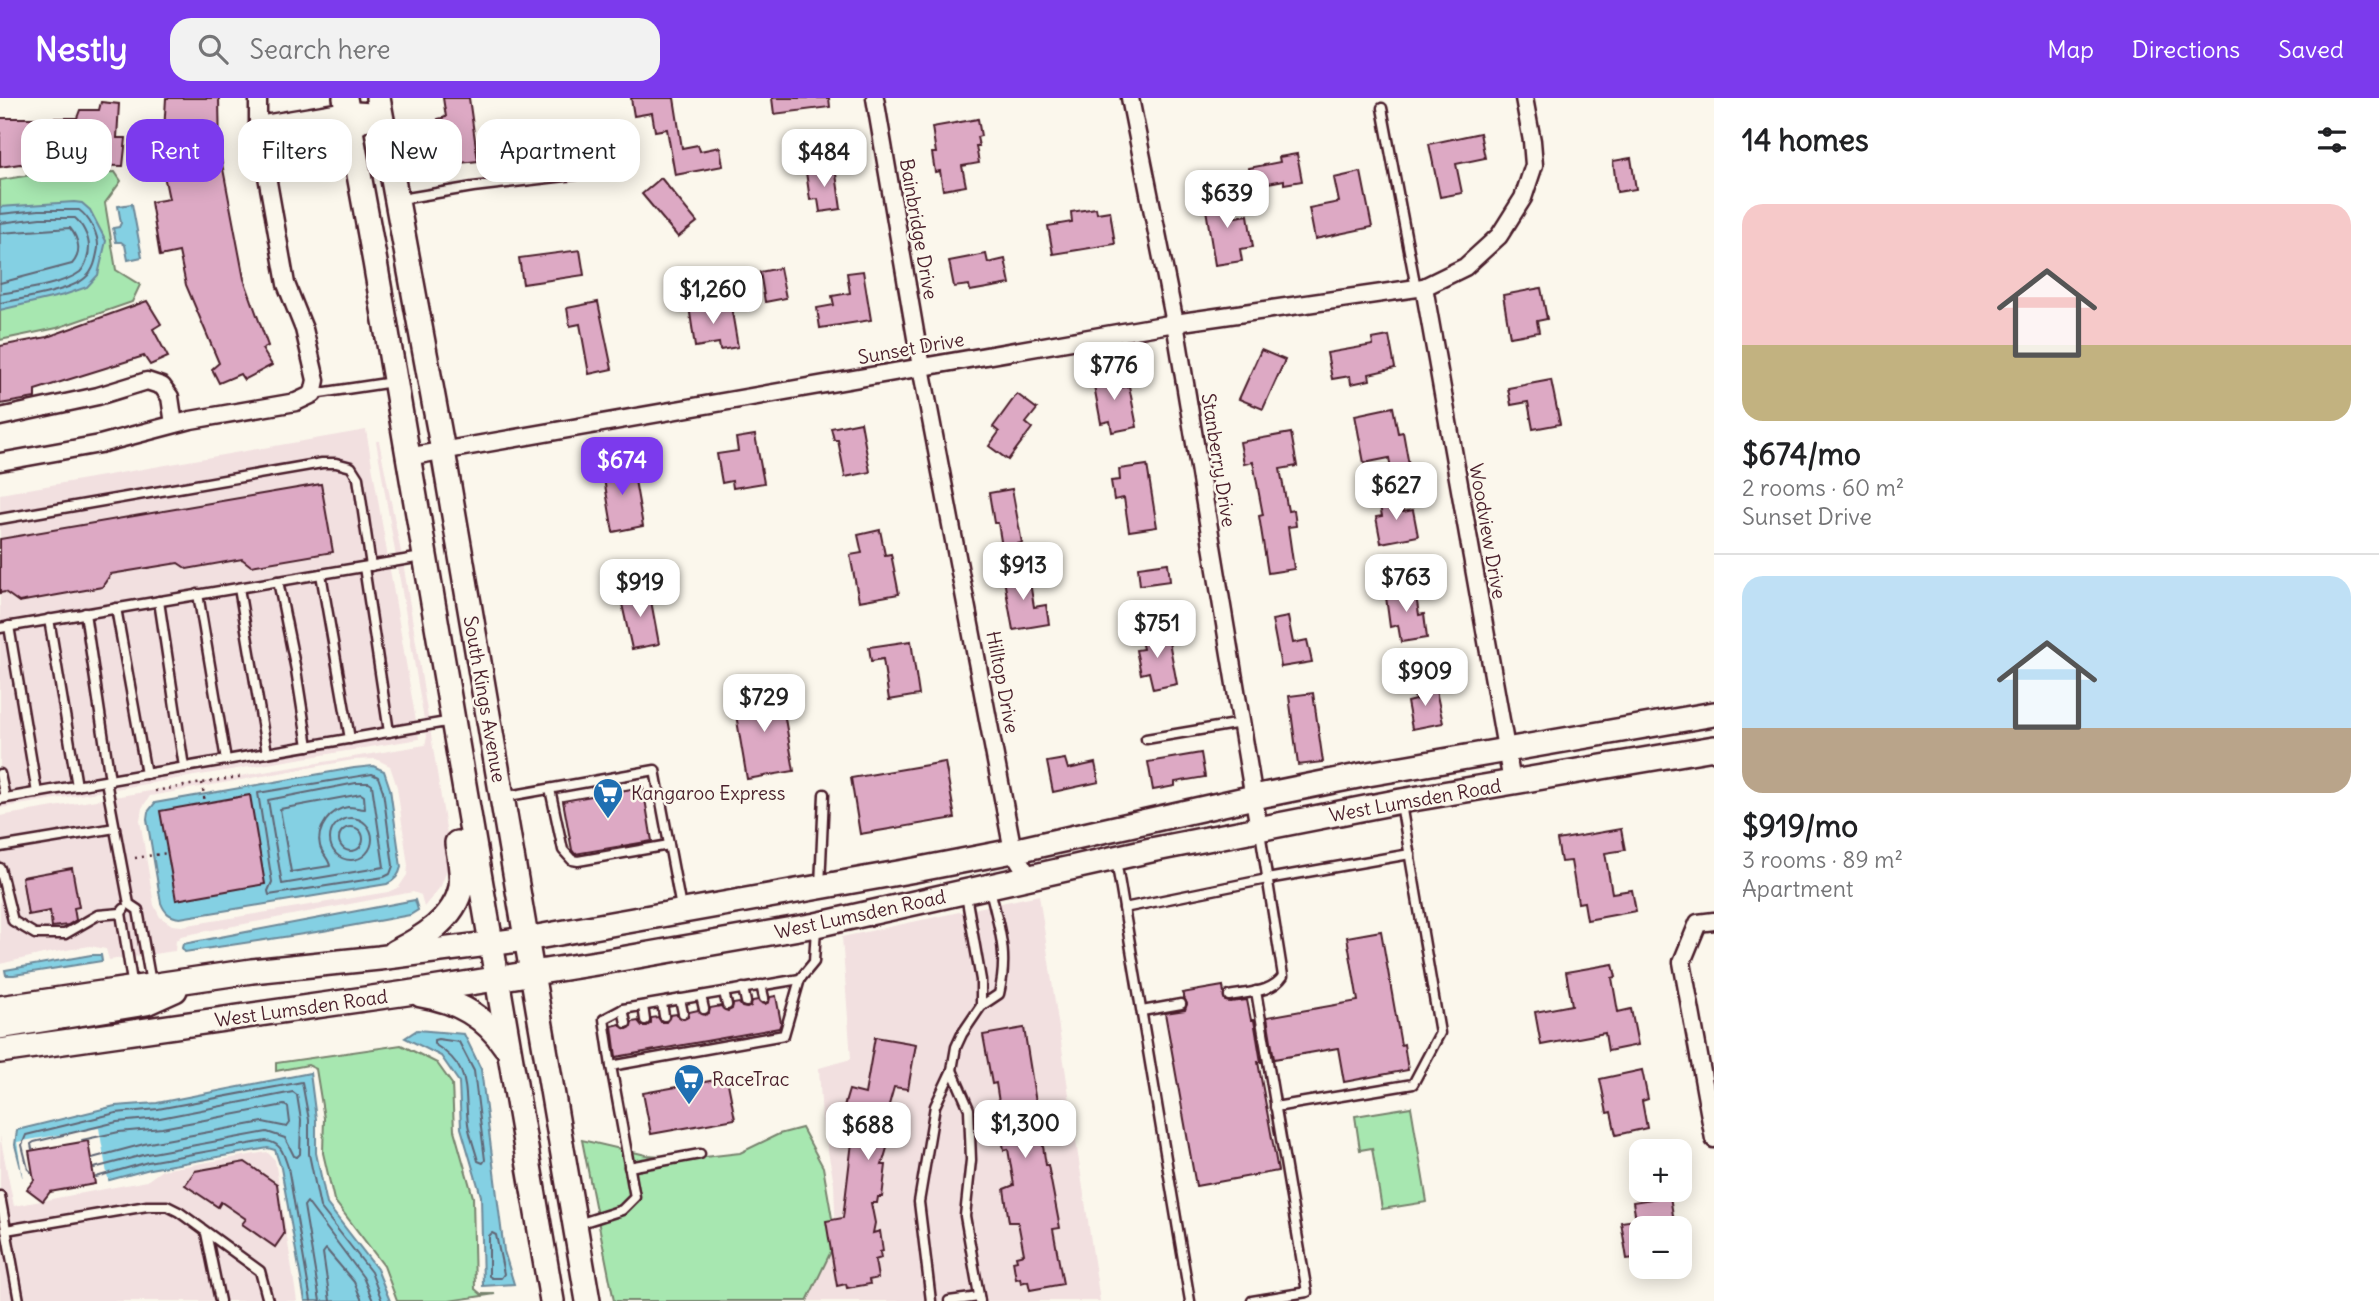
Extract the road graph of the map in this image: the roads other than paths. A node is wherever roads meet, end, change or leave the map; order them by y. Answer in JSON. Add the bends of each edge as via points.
{"nodes":[{"id":1,"x":258,"y":98,"type":"edge"},
{"id":2,"x":875,"y":98,"type":"edge"},
{"id":3,"x":1130,"y":98,"type":"edge"},
{"id":4,"x":1524,"y":98,"type":"edge"},
{"id":5,"x":380,"y":105,"type":"edge"},
{"id":6,"x":1382,"y":108,"type":"dead end"},
{"id":7,"x":348,"y":113,"type":"edge"},
{"id":8,"x":258,"y":119,"type":"edge"},
{"id":9,"x":303,"y":119,"type":"edge"},
{"id":10,"x":268,"y":182,"type":"edge"},
{"id":11,"x":515,"y":182,"type":"edge"},
{"id":12,"x":398,"y":200,"type":"junction"},
{"id":13,"x":1420,"y":287,"type":"junction"},
{"id":14,"x":1175,"y":323,"type":"junction"},
{"id":15,"x":921,"y":367,"type":"junction"},
{"id":16,"x":394,"y":382,"type":"junction"},
{"id":17,"x":313,"y":394,"type":"junction"},
{"id":18,"x":0,"y":417,"type":"edge"},
{"id":19,"x":174,"y":424,"type":"junction"},
{"id":20,"x":443,"y":451,"type":"junction"},
{"id":21,"x":407,"y":457,"type":"junction"},
{"id":22,"x":0,"y":462,"type":"edge"},
{"id":23,"x":0,"y":519,"type":"edge"},
{"id":24,"x":424,"y":557,"type":"junction"},
{"id":25,"x":368,"y":566,"type":"junction"},
{"id":26,"x":321,"y":574,"type":"junction"},
{"id":27,"x":278,"y":581,"type":"junction"},
{"id":28,"x":239,"y":587,"type":"junction"},
{"id":29,"x":198,"y":594,"type":"junction"},
{"id":30,"x":159,"y":601,"type":"junction"},
{"id":31,"x":116,"y":608,"type":"junction"},
{"id":32,"x":85,"y":613,"type":"junction"},
{"id":33,"x":49,"y":619,"type":"junction"},
{"id":34,"x":4,"y":627,"type":"edge"},
{"id":35,"x":1714,"y":714,"type":"edge"},
{"id":36,"x":452,"y":721,"type":"junction"},
{"id":37,"x":1241,"y":723,"type":"junction"},
{"id":38,"x":389,"y":732,"type":"junction"},
{"id":39,"x":350,"y":739,"type":"junction"},
{"id":40,"x":1146,"y":739,"type":"dead end"},
{"id":41,"x":308,"y":746,"type":"junction"},
{"id":42,"x":1714,"y":748,"type":"edge"},
{"id":43,"x":1506,"y":751,"type":"junction"},
{"id":44,"x":267,"y":753,"type":"junction"},
{"id":45,"x":226,"y":760,"type":"junction"},
{"id":46,"x":184,"y":767,"type":"junction"},
{"id":47,"x":0,"y":774,"type":"edge"},
{"id":48,"x":146,"y":774,"type":"junction"},
{"id":49,"x":108,"y":780,"type":"junction"},
{"id":50,"x":1511,"y":782,"type":"junction"},
{"id":51,"x":77,"y":786,"type":"junction"},
{"id":52,"x":550,"y":789,"type":"junction"},
{"id":53,"x":37,"y":793,"type":"junction"},
{"id":54,"x":824,"y":794,"type":"dead end"},
{"id":55,"x":502,"y":797,"type":"junction"},
{"id":56,"x":1254,"y":797,"type":"junction"},
{"id":57,"x":2,"y":799,"type":"edge"},
{"id":58,"x":1401,"y":801,"type":"junction"},
{"id":59,"x":115,"y":828,"type":"junction"},
{"id":60,"x":1259,"y":829,"type":"junction"},
{"id":61,"x":669,"y":845,"type":"junction"},
{"id":62,"x":0,"y":847,"type":"edge"},
{"id":63,"x":1013,"y":851,"type":"junction"},
{"id":64,"x":1410,"y":854,"type":"junction"},
{"id":65,"x":1116,"y":857,"type":"junction"},
{"id":66,"x":1,"y":870,"type":"edge"},
{"id":67,"x":1030,"y":877,"type":"junction"},
{"id":68,"x":1267,"y":878,"type":"junction"},
{"id":69,"x":989,"y":886,"type":"junction"},
{"id":70,"x":820,"y":887,"type":"junction"},
{"id":71,"x":966,"y":891,"type":"junction"},
{"id":72,"x":129,"y":904,"type":"junction"},
{"id":73,"x":1124,"y":908,"type":"junction"},
{"id":74,"x":682,"y":911,"type":"junction"},
{"id":75,"x":121,"y":913,"type":"junction"},
{"id":76,"x":1714,"y":921,"type":"edge"},
{"id":77,"x":816,"y":925,"type":"junction"},
{"id":78,"x":526,"y":939,"type":"junction"},
{"id":79,"x":490,"y":945,"type":"junction"},
{"id":80,"x":379,"y":958,"type":"junction"},
{"id":81,"x":533,"y":974,"type":"junction"},
{"id":82,"x":200,"y":979,"type":"junction"},
{"id":83,"x":800,"y":979,"type":"junction"},
{"id":84,"x":496,"y":980,"type":"junction"},
{"id":85,"x":761,"y":985,"type":"junction"},
{"id":86,"x":143,"y":987,"type":"junction"},
{"id":87,"x":743,"y":988,"type":"junction"},
{"id":88,"x":1256,"y":991,"type":"junction"},
{"id":89,"x":724,"y":992,"type":"junction"},
{"id":90,"x":407,"y":993,"type":"junction"},
{"id":91,"x":701,"y":996,"type":"junction"},
{"id":92,"x":1229,"y":996,"type":"dead end"},
{"id":93,"x":764,"y":998,"type":"dead end"},
{"id":94,"x":680,"y":999,"type":"junction"},
{"id":95,"x":746,"y":1002,"type":"dead end"},
{"id":96,"x":662,"y":1003,"type":"junction"},
{"id":97,"x":1181,"y":1004,"type":"dead end"},
{"id":98,"x":727,"y":1005,"type":"dead end"},
{"id":99,"x":643,"y":1006,"type":"junction"},
{"id":100,"x":981,"y":1006,"type":"junction"},
{"id":101,"x":0,"y":1008,"type":"edge"},
{"id":102,"x":623,"y":1009,"type":"junction"},
{"id":103,"x":704,"y":1009,"type":"dead end"},
{"id":104,"x":1142,"y":1011,"type":"junction"},
{"id":105,"x":683,"y":1013,"type":"dead end"},
{"id":106,"x":664,"y":1016,"type":"dead end"},
{"id":107,"x":645,"y":1020,"type":"dead end"},
{"id":108,"x":625,"y":1023,"type":"dead end"},
{"id":109,"x":0,"y":1027,"type":"edge"},
{"id":110,"x":0,"y":1051,"type":"edge"},
{"id":111,"x":508,"y":1052,"type":"junction"},
{"id":112,"x":611,"y":1066,"type":"junction"},
{"id":113,"x":952,"y":1070,"type":"junction"},
{"id":114,"x":1275,"y":1107,"type":"junction"},
{"id":115,"x":1714,"y":1139,"type":"edge"},
{"id":116,"x":700,"y":1154,"type":"dead end"},
{"id":117,"x":629,"y":1167,"type":"junction"},
{"id":118,"x":0,"y":1196,"type":"edge"},
{"id":119,"x":575,"y":1225,"type":"junction"},
{"id":120,"x":6,"y":1230,"type":"junction"},
{"id":121,"x":206,"y":1233,"type":"junction"},
{"id":122,"x":979,"y":1299,"type":"edge"},
{"id":123,"x":19,"y":1301,"type":"edge"},
{"id":124,"x":219,"y":1301,"type":"edge"},
{"id":125,"x":268,"y":1301,"type":"edge"},
{"id":126,"x":552,"y":1301,"type":"edge"},
{"id":127,"x":588,"y":1301,"type":"edge"},
{"id":128,"x":931,"y":1301,"type":"edge"},
{"id":129,"x":949,"y":1301,"type":"edge"},
{"id":130,"x":1190,"y":1301,"type":"edge"},
{"id":131,"x":1252,"y":1301,"type":"edge"}],
"edges":[{"from":1,"to":8,"type":"street"},
{"from":2,"to":15,"type":"street","name":"Bainbridge Drive"},
{"from":3,"to":14,"type":"street","name":"Stanberry Drive"},
{"from":4,"to":13,"type":"street","name":"Sunset Drive","via":[[1534,165],[1523,198],[1499,236],[1465,267]]},
{"from":5,"to":7,"type":"street"},
{"from":5,"to":12,"type":"main road","name":"South Kings Avenue"},
{"from":6,"to":13,"type":"lane"},
{"from":7,"to":9,"type":"street"},
{"from":7,"to":16,"type":"main road","name":"South Kings Avenue"},
{"from":10,"to":17,"type":"street","via":[[286,284],[304,329],[316,380]]},
{"from":11,"to":12,"type":"lane"},
{"from":12,"to":20,"type":"main road","name":"South Kings Avenue"},
{"from":13,"to":14,"type":"street","name":"Sunset Drive"},
{"from":13,"to":43,"type":"street","name":"Woodview Drive"},
{"from":14,"to":15,"type":"street","name":"Sunset Drive"},
{"from":14,"to":37,"type":"street","name":"Stanberry Drive"},
{"from":15,"to":20,"type":"street","name":"Sunset Drive"},
{"from":15,"to":63,"type":"street","name":"Hilltop Drive"},
{"from":16,"to":17,"type":"lane"},
{"from":16,"to":21,"type":"main road","name":"South Kings Avenue"},
{"from":17,"to":19,"type":"street","via":[[296,402]]},
{"from":18,"to":19,"type":"street","via":[[147,381],[162,386],[170,397]]},
{"from":19,"to":22,"type":"street","via":[[100,444]]},
{"from":20,"to":21,"type":"street","name":"Sunset Drive"},
{"from":20,"to":55,"type":"main road","name":"South Kings Avenue"},
{"from":21,"to":24,"type":"main road","name":"South Kings Avenue"},
{"from":23,"to":25,"type":"lane","via":[[336,463],[351,467],[358,478]]},
{"from":24,"to":25,"type":"lane"},
{"from":24,"to":36,"type":"main road","name":"South Kings Avenue"},
{"from":25,"to":26,"type":"lane"},
{"from":25,"to":38,"type":"lane"},
{"from":26,"to":27,"type":"lane"},
{"from":26,"to":39,"type":"lane"},
{"from":27,"to":28,"type":"lane"},
{"from":27,"to":41,"type":"lane"},
{"from":28,"to":29,"type":"lane"},
{"from":28,"to":44,"type":"lane"},
{"from":29,"to":30,"type":"lane"},
{"from":29,"to":45,"type":"lane"},
{"from":30,"to":31,"type":"lane"},
{"from":30,"to":46,"type":"lane"},
{"from":31,"to":32,"type":"lane"},
{"from":31,"to":48,"type":"lane"},
{"from":32,"to":33,"type":"lane"},
{"from":32,"to":49,"type":"lane"},
{"from":33,"to":34,"type":"lane"},
{"from":33,"to":51,"type":"lane"},
{"from":34,"to":53,"type":"lane"},
{"from":35,"to":43,"type":"main road","name":"West Lumsden Road"},
{"from":36,"to":38,"type":"lane"},
{"from":36,"to":79,"type":"main road","name":"South Kings Avenue"},
{"from":36,"to":80,"type":"main road","via":[[442,749],[461,888],[455,903],[430,932]]},
{"from":37,"to":40,"type":"lane"},
{"from":37,"to":56,"type":"street","name":"Stanberry Drive"},
{"from":38,"to":39,"type":"lane"},
{"from":39,"to":41,"type":"lane"},
{"from":41,"to":44,"type":"lane"},
{"from":42,"to":50,"type":"main road","name":"West Lumsden Road"},
{"from":43,"to":50,"type":"street","name":"Woodview Drive"},
{"from":43,"to":56,"type":"main road","name":"West Lumsden Road"},
{"from":44,"to":45,"type":"lane"},
{"from":45,"to":46,"type":"lane"},
{"from":46,"to":48,"type":"lane"},
{"from":47,"to":57,"type":"lane"},
{"from":48,"to":49,"type":"lane"},
{"from":49,"to":51,"type":"lane"},
{"from":49,"to":59,"type":"lane"},
{"from":50,"to":58,"type":"main road","name":"West Lumsden Road"},
{"from":51,"to":53,"type":"lane"},
{"from":52,"to":55,"type":"lane"},
{"from":52,"to":61,"type":"lane","via":[[563,850],[572,860]]},
{"from":52,"to":61,"type":"lane","via":[[655,770]]},
{"from":53,"to":57,"type":"lane"},
{"from":54,"to":70,"type":"lane"},
{"from":55,"to":78,"type":"main road","name":"South Kings Avenue"},
{"from":56,"to":60,"type":"street","name":"Stanberry Drive"},
{"from":56,"to":63,"type":"main road","name":"West Lumsden Road"},
{"from":58,"to":60,"type":"main road","name":"West Lumsden Road"},
{"from":58,"to":64,"type":"lane"},
{"from":59,"to":62,"type":"lane"},
{"from":59,"to":72,"type":"lane"},
{"from":60,"to":65,"type":"main road","name":"West Lumsden Road"},
{"from":60,"to":68,"type":"lane"},
{"from":61,"to":74,"type":"lane"},
{"from":63,"to":67,"type":"street","name":"Hilltop Drive"},
{"from":63,"to":70,"type":"main road","name":"West Lumsden Road"},
{"from":64,"to":68,"type":"lane"},
{"from":64,"to":114,"type":"lane","via":[[1440,1033],[1419,1074],[1413,1084]]},
{"from":65,"to":67,"type":"main road","name":"West Lumsden Road"},
{"from":65,"to":73,"type":"lane"},
{"from":66,"to":75,"type":"lane","via":[[13,921],[35,934],[65,934],[98,915]]},
{"from":67,"to":69,"type":"main road","name":"West Lumsden Road"},
{"from":68,"to":73,"type":"lane"},
{"from":68,"to":88,"type":"lane","via":[[1283,976],[1278,985]]},
{"from":69,"to":71,"type":"main road","name":"West Lumsden Road"},
{"from":69,"to":100,"type":"lane","via":[[1005,970],[999,994]]},
{"from":70,"to":74,"type":"main road","name":"West Lumsden Road"},
{"from":71,"to":77,"type":"main road","name":"West Lumsden Road"},
{"from":71,"to":100,"type":"lane"},
{"from":72,"to":75,"type":"lane"},
{"from":72,"to":86,"type":"lane","via":[[138,910]]},
{"from":73,"to":104,"type":"lane"},
{"from":74,"to":78,"type":"main road","name":"West Lumsden Road"},
{"from":75,"to":86,"type":"lane"},
{"from":76,"to":115,"type":"street","via":[[1698,923],[1682,961]]},
{"from":77,"to":81,"type":"main road","name":"West Lumsden Road"},
{"from":77,"to":83,"type":"lane","via":[[814,962]]},
{"from":78,"to":79,"type":"main road","name":"West Lumsden Road"},
{"from":78,"to":81,"type":"main road","name":"South Kings Avenue"},
{"from":79,"to":80,"type":"main road","name":"West Lumsden Road"},
{"from":79,"to":84,"type":"main road","name":"South Kings Avenue"},
{"from":80,"to":82,"type":"main road","name":"West Lumsden Road"},
{"from":81,"to":84,"type":"main road","name":"West Lumsden Road"},
{"from":81,"to":119,"type":"main road","name":"South Kings Avenue"},
{"from":82,"to":86,"type":"main road","name":"West Lumsden Road"},
{"from":82,"to":109,"type":"main road","via":[[146,1003]]},
{"from":83,"to":85,"type":"lane"},
{"from":83,"to":112,"type":"lane","via":[[784,1035],[772,1033],[671,1051]]},
{"from":84,"to":90,"type":"main road","name":"West Lumsden Road"},
{"from":84,"to":111,"type":"main road","name":"South Kings Avenue"},
{"from":85,"to":87,"type":"lane"},
{"from":85,"to":93,"type":"lane"},
{"from":86,"to":101,"type":"main road","name":"West Lumsden Road"},
{"from":87,"to":89,"type":"lane"},
{"from":87,"to":95,"type":"lane"},
{"from":88,"to":92,"type":"lane"},
{"from":88,"to":114,"type":"lane"},
{"from":89,"to":91,"type":"lane"},
{"from":89,"to":98,"type":"lane"},
{"from":90,"to":110,"type":"main road","name":"West Lumsden Road"},
{"from":90,"to":111,"type":"main road","via":[[434,997],[475,1014],[495,1031]]},
{"from":91,"to":94,"type":"lane"},
{"from":91,"to":103,"type":"lane"},
{"from":94,"to":96,"type":"lane"},
{"from":94,"to":105,"type":"lane"},
{"from":96,"to":99,"type":"lane"},
{"from":96,"to":106,"type":"lane"},
{"from":97,"to":104,"type":"lane"},
{"from":99,"to":102,"type":"lane"},
{"from":99,"to":107,"type":"lane"},
{"from":100,"to":113,"type":"lane","via":[[956,1047]]},
{"from":102,"to":108,"type":"lane"},
{"from":102,"to":112,"type":"lane","via":[[604,1019]]},
{"from":104,"to":130,"type":"lane"},
{"from":111,"to":126,"type":"main road","name":"South Kings Avenue"},
{"from":112,"to":117,"type":"lane"},
{"from":113,"to":122,"type":"lane","via":[[969,1109],[971,1160],[965,1216]]},
{"from":113,"to":128,"type":"lane","via":[[935,1106],[919,1202]]},
{"from":114,"to":131,"type":"lane","via":[[1307,1292]]},
{"from":116,"to":117,"type":"lane"},
{"from":117,"to":119,"type":"lane","via":[[635,1197],[622,1210]]},
{"from":118,"to":120,"type":"lane"},
{"from":119,"to":127,"type":"main road","name":"South Kings Avenue"},
{"from":120,"to":121,"type":"lane","via":[[167,1206]]},
{"from":120,"to":123,"type":"lane"},
{"from":121,"to":124,"type":"lane"},
{"from":121,"to":125,"type":"lane","via":[[260,1271]]},
{"from":122,"to":129,"type":"lane"}]}
